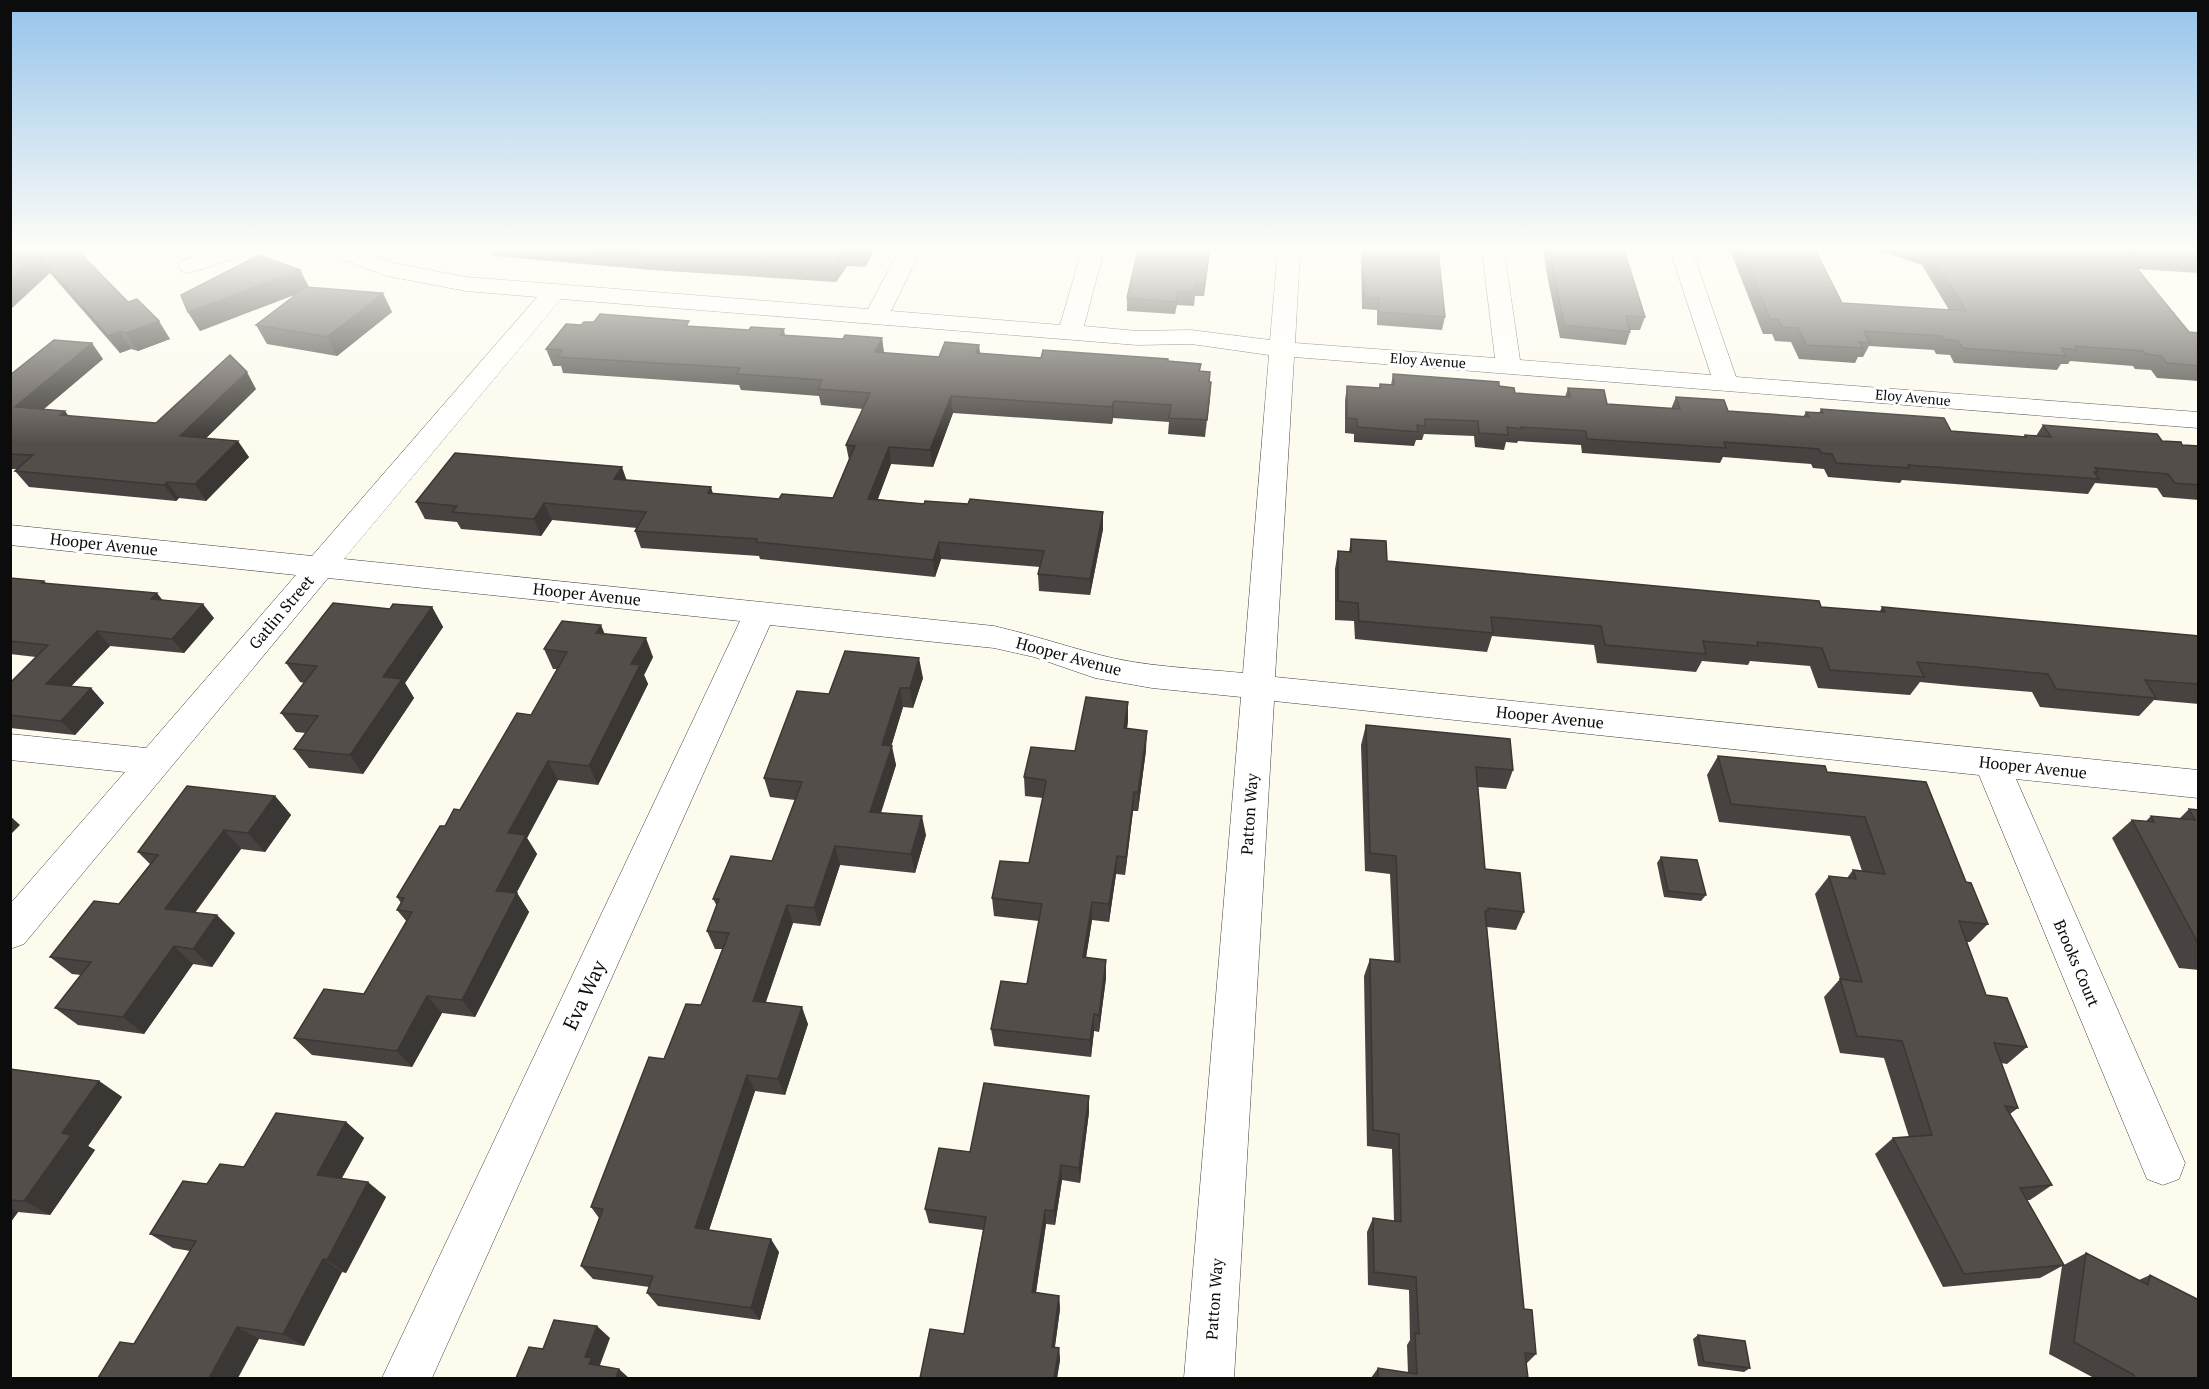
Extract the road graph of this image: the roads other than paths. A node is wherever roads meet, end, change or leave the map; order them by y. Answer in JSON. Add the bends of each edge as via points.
{"nodes":[{"id":1,"x":534,"y":315,"type":"edge"},
{"id":2,"x":848,"y":315,"type":"edge"},
{"id":3,"x":1075,"y":315,"type":"edge"},
{"id":4,"x":1284,"y":315,"type":"edge"},
{"id":5,"x":1501,"y":315,"type":"edge"},
{"id":6,"x":1703,"y":315,"type":"edge"},
{"id":7,"x":876,"y":317,"type":"joint"},
{"id":8,"x":1070,"y":332,"type":"junction"},
{"id":9,"x":1282,"y":349,"type":"junction"},
{"id":10,"x":1508,"y":366,"type":"junction"},
{"id":11,"x":1726,"y":383,"type":"junction"},
{"id":12,"x":2199,"y":420,"type":"edge"},
{"id":13,"x":10,"y":535,"type":"edge"},
{"id":14,"x":319,"y":567,"type":"junction"},
{"id":15,"x":760,"y":612,"type":"junction"},
{"id":16,"x":1258,"y":686,"type":"junction"},
{"id":17,"x":10,"y":747,"type":"edge"},
{"id":18,"x":155,"y":762,"type":"junction"},
{"id":19,"x":1991,"y":762,"type":"junction"},
{"id":20,"x":2199,"y":784,"type":"edge"},
{"id":21,"x":10,"y":932,"type":"edge"},
{"id":22,"x":2163,"y":1163,"type":"dead end"},
{"id":23,"x":407,"y":1378,"type":"edge"},
{"id":24,"x":1209,"y":1378,"type":"edge"}],
"edges":[{"from":1,"to":14,"type":"street","name":"Gatlin Street"},
{"from":2,"to":7,"type":"street","name":"Eloy Avenue"},
{"from":3,"to":8,"type":"street"},
{"from":4,"to":9,"type":"street","name":"Patton Way"},
{"from":5,"to":10,"type":"street"},
{"from":6,"to":11,"type":"street"},
{"from":7,"to":8,"type":"street","name":"Eloy Avenue"},
{"from":8,"to":9,"type":"street","name":"Eloy Avenue","via":[[1191,338]]},
{"from":9,"to":10,"type":"street","name":"Eloy Avenue"},
{"from":9,"to":16,"type":"street","name":"Patton Way"},
{"from":10,"to":11,"type":"street","name":"Eloy Avenue"},
{"from":11,"to":12,"type":"street","name":"Eloy Avenue"},
{"from":13,"to":14,"type":"street","name":"Hooper Avenue"},
{"from":14,"to":15,"type":"street","name":"Hooper Avenue"},
{"from":14,"to":18,"type":"street","name":"Gatlin Street"},
{"from":15,"to":16,"type":"street","name":"Hooper Avenue","via":[[994,637],[1095,666]]},
{"from":15,"to":23,"type":"street","name":"Eva Way"},
{"from":16,"to":19,"type":"street","name":"Hooper Avenue"},
{"from":16,"to":24,"type":"street","name":"Patton Way"},
{"from":17,"to":18,"type":"street"},
{"from":18,"to":21,"type":"street","name":"Gatlin Street"},
{"from":19,"to":20,"type":"street","name":"Hooper Avenue"},
{"from":19,"to":22,"type":"street","name":"Brooks Court"}]}
